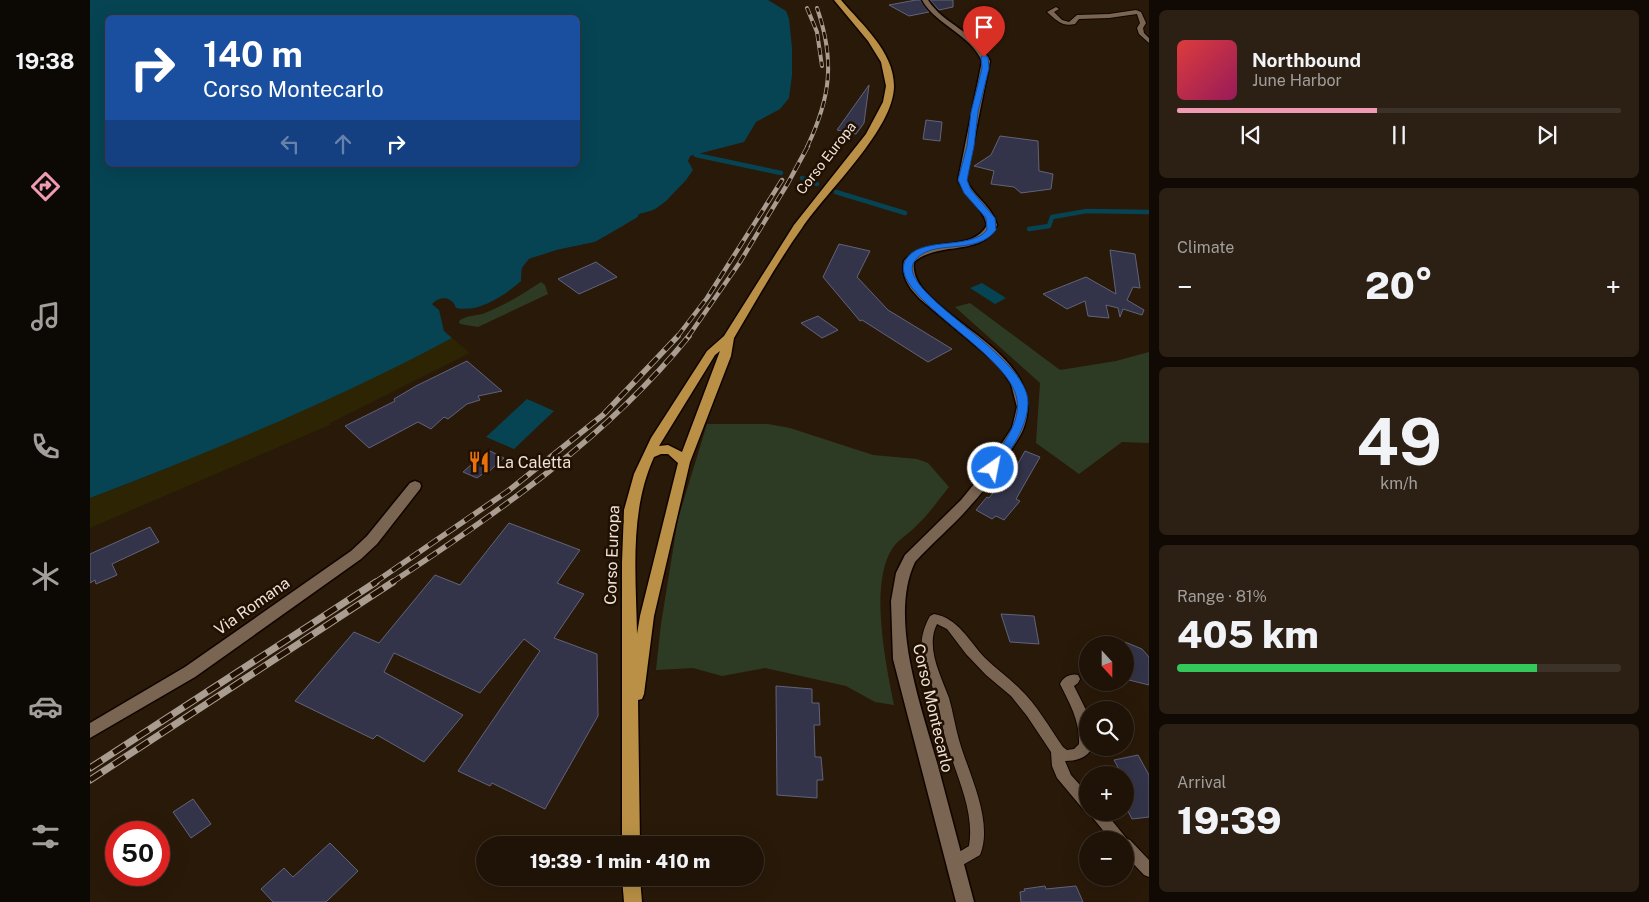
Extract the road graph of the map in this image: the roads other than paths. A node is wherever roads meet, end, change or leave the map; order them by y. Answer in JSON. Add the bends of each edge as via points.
{"nodes":[{"id":1,"x":837,"y":0,"type":"edge"},
{"id":2,"x":925,"y":0,"type":"edge"},
{"id":3,"x":1056,"y":8,"type":"dead end"},
{"id":4,"x":1149,"y":41,"type":"edge"},
{"id":5,"x":728,"y":338,"type":"junction"},
{"id":6,"x":649,"y":454,"type":"junction"},
{"id":7,"x":684,"y":462,"type":"junction"},
{"id":8,"x":415,"y":486,"type":"dead end"},
{"id":9,"x":1074,"y":679,"type":"dead end"},
{"id":10,"x":90,"y":731,"type":"edge"},
{"id":11,"x":630,"y":741,"type":"junction"},
{"id":12,"x":1058,"y":751,"type":"junction"},
{"id":13,"x":1079,"y":793,"type":"edge"},
{"id":14,"x":1103,"y":821,"type":"edge"},
{"id":15,"x":1112,"y":831,"type":"edge"},
{"id":16,"x":631,"y":836,"type":"edge"},
{"id":17,"x":1134,"y":854,"type":"edge"},
{"id":18,"x":954,"y":863,"type":"junction"},
{"id":19,"x":1149,"y":870,"type":"edge"},
{"id":20,"x":632,"y":886,"type":"edge"},
{"id":21,"x":633,"y":902,"type":"edge"},
{"id":22,"x":965,"y":902,"type":"edge"}],
"edges":[{"from":1,"to":5,"type":"main road","name":"Corso Europa","via":[[884,59],[890,85],[887,105],[870,133],[808,211]]},
{"from":2,"to":18,"type":"main road","name":"Corso Montecarlo","via":[[976,44],[986,61],[962,180],[967,191],[988,213],[992,225],[988,235],[980,240],[918,253],[910,261],[908,276],[924,297],[1003,363],[1017,384],[1023,407],[1018,428],[984,481],[964,506],[910,559],[903,573],[898,601],[902,659]]},
{"from":3,"to":4,"type":"lane","via":[[1050,12],[1067,24],[1073,23],[1077,17],[1139,13],[1143,23],[1140,33]]},
{"from":5,"to":6,"type":"main road","name":"Corso Europa","via":[[711,353]]},
{"from":5,"to":7,"type":"main road","name":"Corso Europa","via":[[725,356]]},
{"from":6,"to":7,"type":"main road","via":[[670,450]]},
{"from":6,"to":11,"type":"main road","name":"Corso Europa","via":[[631,510]]},
{"from":7,"to":11,"type":"main road","name":"Corso Europa","via":[[647,616]]},
{"from":8,"to":10,"type":"main road","name":"Via Romana","via":[[356,555],[190,672]]},
{"from":9,"to":12,"type":"lane","via":[[1066,684],[1082,713],[1086,746],[1077,754],[1066,756]]},
{"from":11,"to":16,"type":"main road","name":"Corso Europa"},
{"from":12,"to":13,"type":"lane","via":[[1056,760],[1061,772]]},
{"from":12,"to":18,"type":"lane","via":[[1015,692],[983,664],[951,626],[934,619],[929,625],[931,667],[979,837],[975,850]]},
{"from":14,"to":15,"type":"lane"},
{"from":17,"to":19,"type":"lane"},
{"from":18,"to":22,"type":"main road"},
{"from":20,"to":21,"type":"main road"}]}
